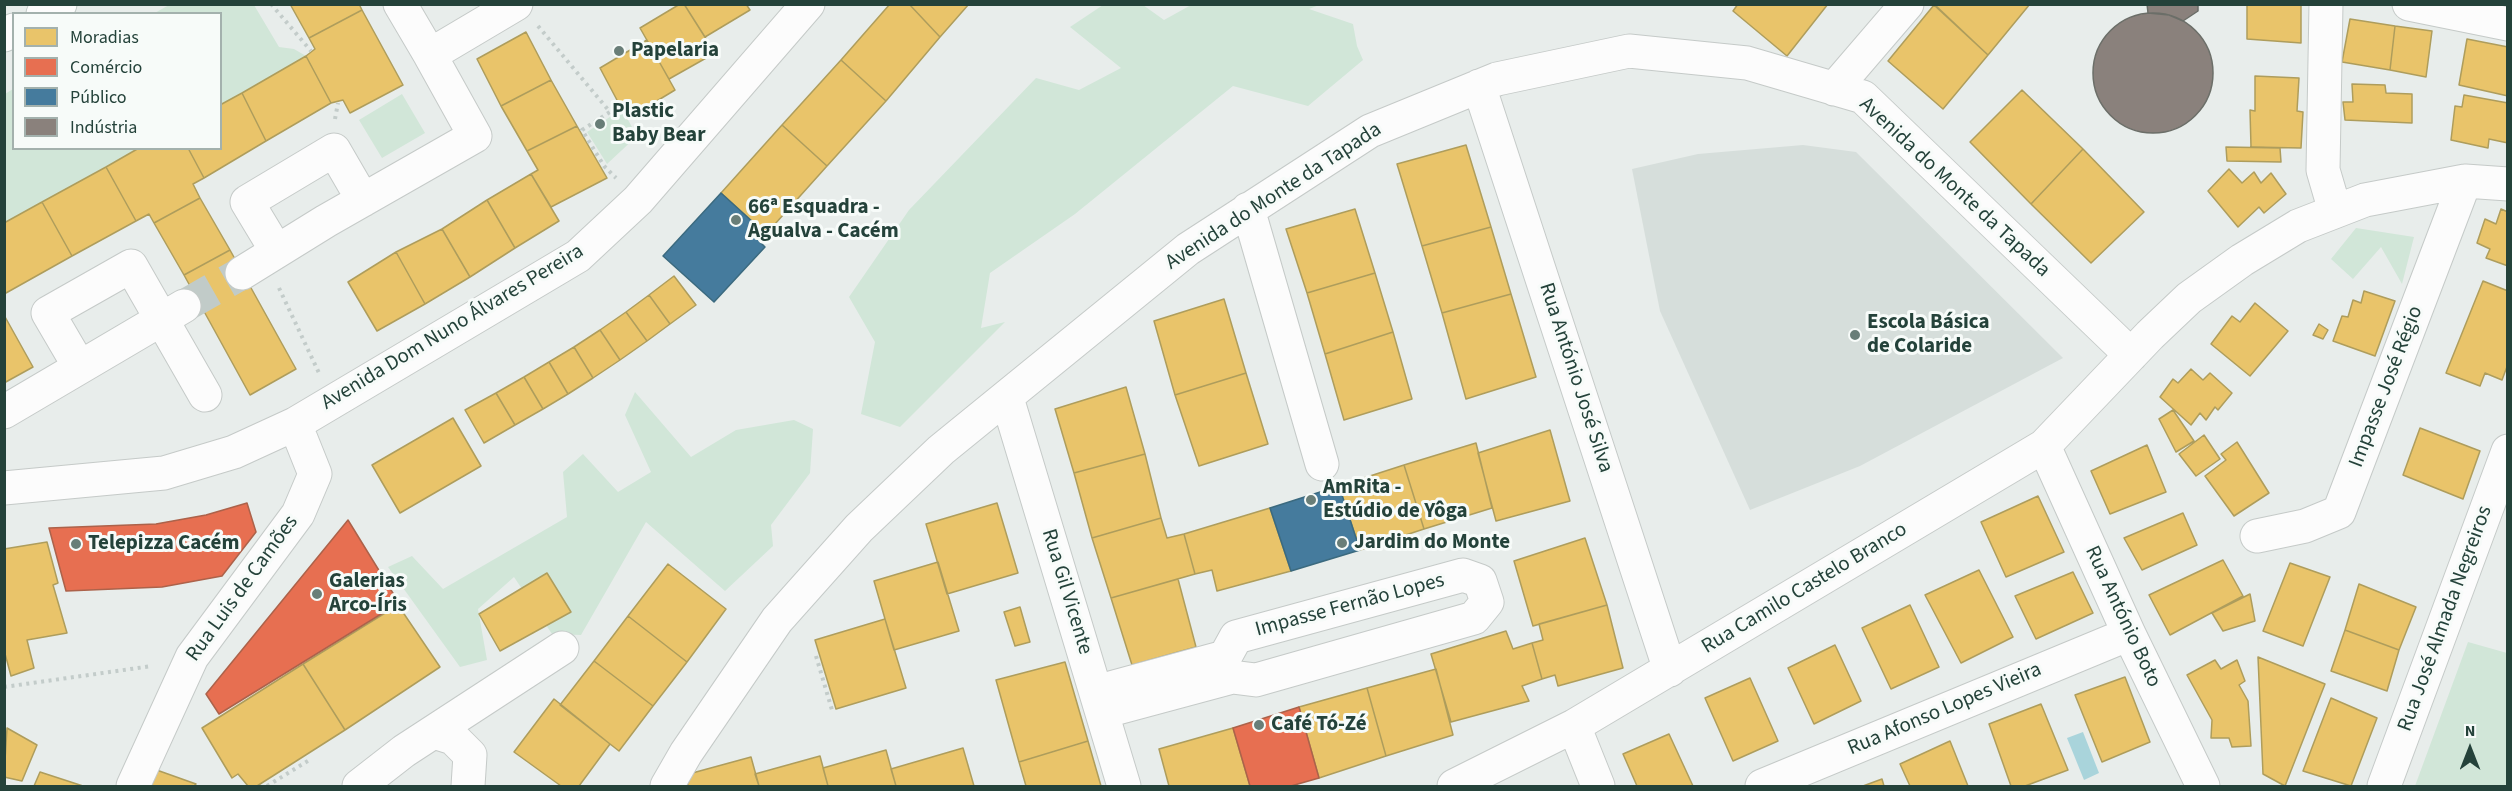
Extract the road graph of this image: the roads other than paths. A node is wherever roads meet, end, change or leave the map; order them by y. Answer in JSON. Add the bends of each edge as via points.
{"nodes":[{"id":1,"x":60,"y":4,"type":"edge"},
{"id":2,"x":808,"y":4,"type":"edge"},
{"id":3,"x":1907,"y":4,"type":"edge"},
{"id":4,"x":2326,"y":4,"type":"edge"},
{"id":5,"x":2409,"y":4,"type":"edge"},
{"id":6,"x":410,"y":8,"type":"edge"},
{"id":7,"x":47,"y":12,"type":"edge"},
{"id":8,"x":525,"y":13,"type":"edge"},
{"id":9,"x":2508,"y":24,"type":"edge"},
{"id":10,"x":430,"y":55,"type":"junction"},
{"id":11,"x":1479,"y":86,"type":"junction"},
{"id":12,"x":1834,"y":89,"type":"junction"},
{"id":13,"x":2465,"y":182,"type":"junction"},
{"id":14,"x":2508,"y":184,"type":"edge"},
{"id":15,"x":363,"y":200,"type":"junction"},
{"id":16,"x":1248,"y":209,"type":"junction"},
{"id":17,"x":2335,"y":211,"type":"junction"},
{"id":18,"x":173,"y":312,"type":"junction"},
{"id":19,"x":2131,"y":355,"type":"junction"},
{"id":20,"x":79,"y":366,"type":"junction"},
{"id":21,"x":206,"y":395,"type":"dead end"},
{"id":22,"x":1006,"y":398,"type":"junction"},
{"id":23,"x":4,"y":412,"type":"edge"},
{"id":24,"x":295,"y":424,"type":"junction"},
{"id":25,"x":2044,"y":446,"type":"junction"},
{"id":26,"x":2508,"y":452,"type":"edge"},
{"id":27,"x":1322,"y":464,"type":"dead end"},
{"id":28,"x":4,"y":488,"type":"edge"},
{"id":29,"x":2257,"y":536,"type":"dead end"},
{"id":30,"x":2129,"y":634,"type":"junction"},
{"id":31,"x":562,"y":648,"type":"dead end"},
{"id":32,"x":1670,"y":669,"type":"junction"},
{"id":33,"x":1099,"y":702,"type":"junction"},
{"id":34,"x":1574,"y":726,"type":"junction"},
{"id":35,"x":434,"y":732,"type":"junction"},
{"id":36,"x":133,"y":786,"type":"edge"},
{"id":37,"x":359,"y":786,"type":"edge"},
{"id":38,"x":468,"y":786,"type":"edge"},
{"id":39,"x":667,"y":786,"type":"edge"},
{"id":40,"x":1124,"y":786,"type":"edge"},
{"id":41,"x":1454,"y":786,"type":"edge"},
{"id":42,"x":1598,"y":786,"type":"edge"},
{"id":43,"x":1762,"y":786,"type":"edge"},
{"id":44,"x":2203,"y":786,"type":"edge"},
{"id":45,"x":2384,"y":786,"type":"edge"}],
"edges":[{"from":1,"to":7,"type":"street"},
{"from":2,"to":24,"type":"street","name":"Avenida Dom Nuno Álvares Pereira","via":[[638,201],[578,256]]},
{"from":3,"to":12,"type":"street"},
{"from":4,"to":17,"type":"street","via":[[2323,170]]},
{"from":5,"to":9,"type":"street"},
{"from":6,"to":10,"type":"street"},
{"from":8,"to":10,"type":"street"},
{"from":10,"to":15,"type":"street","via":[[475,136]]},
{"from":11,"to":12,"type":"street","name":"Avenida do Monte da Tapada","via":[[1629,51],[1748,63]]},
{"from":11,"to":16,"type":"street","name":"Avenida do Monte da Tapada","via":[[1370,131]]},
{"from":11,"to":32,"type":"street","name":"Rua António José Silva"},
{"from":12,"to":19,"type":"street","name":"Avenida do Monte da Tapada","via":[[1863,97]]},
{"from":13,"to":14,"type":"street","name":"Rua Camilo Castelo Branco"},
{"from":13,"to":17,"type":"street","name":"Rua Camilo Castelo Branco","via":[[2365,200]]},
{"from":13,"to":29,"type":"street","name":"Impasse José Régio","via":[[2339,512],[2305,526]]},
{"from":15,"to":15,"type":"street","via":[[334,150],[247,202],[261,260]]},
{"from":16,"to":22,"type":"street","name":"Avenida do Monte da Tapada","via":[[1188,249]]},
{"from":16,"to":27,"type":"street"},
{"from":17,"to":19,"type":"street","name":"Rua Camilo Castelo Branco","via":[[2298,226],[2233,266],[2189,298]]},
{"from":18,"to":20,"type":"street"},
{"from":18,"to":20,"type":"street","via":[[131,266],[48,314]]},
{"from":18,"to":21,"type":"street"},
{"from":19,"to":25,"type":"street","name":"Rua Camilo Castelo Branco"},
{"from":20,"to":23,"type":"street"},
{"from":22,"to":33,"type":"street","name":"Rua Gil Vicente"},
{"from":22,"to":39,"type":"street","name":"Avenida do Monte da Tapada","via":[[941,450],[859,528],[777,620]]},
{"from":24,"to":28,"type":"street","name":"Avenida Dom Nuno Álvares Pereira","via":[[234,452],[164,473]]},
{"from":24,"to":36,"type":"street","name":"Rua Luis de Camões","via":[[315,474],[298,514],[192,657]]},
{"from":25,"to":30,"type":"street","name":"Rua António Boto"},
{"from":25,"to":32,"type":"street","name":"Rua Camilo Castelo Branco"},
{"from":26,"to":45,"type":"street","name":"Rua José Almada Negreiros"},
{"from":30,"to":43,"type":"street","name":"Rua Afonso Lopes Vieira"},
{"from":30,"to":44,"type":"street","name":"Rua António Boto"},
{"from":31,"to":35,"type":"street"},
{"from":32,"to":34,"type":"street","name":"Rua Camilo Castelo Branco"},
{"from":33,"to":33,"type":"street","name":"Impasse Fernão Lopes","via":[[1232,677],[1256,680],[1474,618],[1487,602],[1480,581],[1463,574],[1236,637],[1225,657]]},
{"from":33,"to":40,"type":"street","name":"Rua Gil Vicente"},
{"from":34,"to":41,"type":"street","name":"Rua Camilo Castelo Branco"},
{"from":34,"to":42,"type":"street"},
{"from":35,"to":37,"type":"street"},
{"from":35,"to":38,"type":"street","via":[[453,738],[470,755]]}]}
